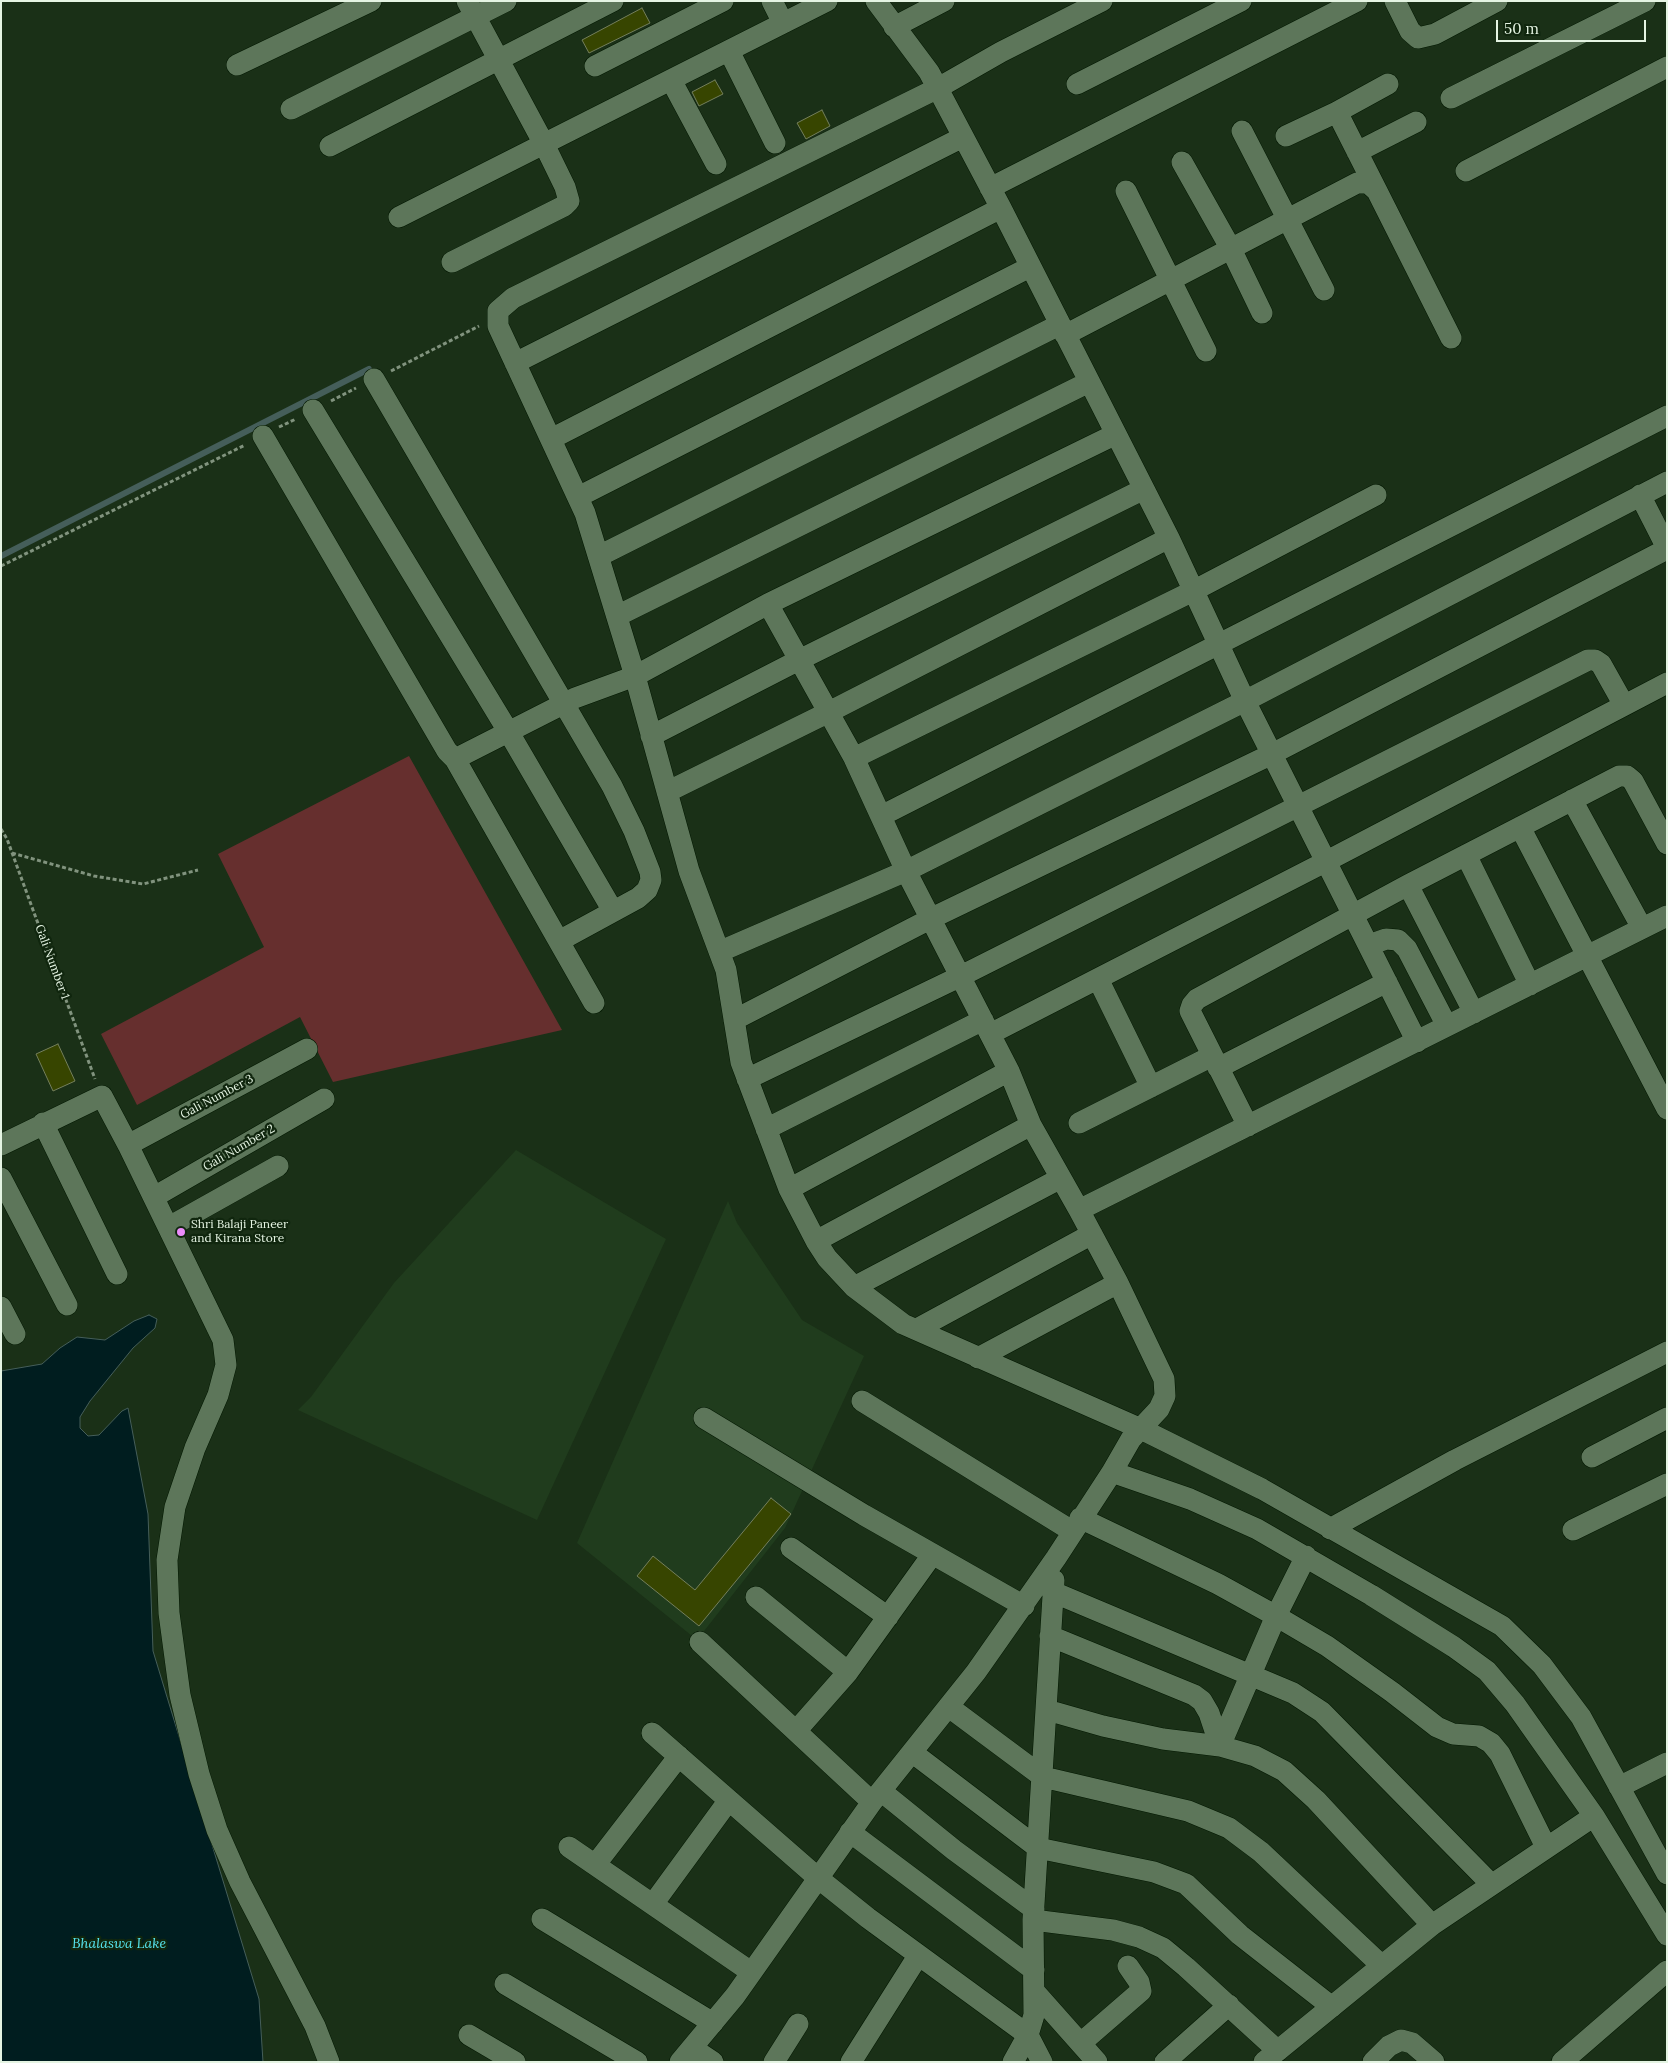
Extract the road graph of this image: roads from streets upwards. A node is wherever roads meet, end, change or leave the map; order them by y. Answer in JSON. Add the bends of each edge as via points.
{"nodes":[{"id":1,"x":371,"y":1,"type":"edge"},
{"id":2,"x":506,"y":1,"type":"edge"},
{"id":3,"x":613,"y":1,"type":"edge"},
{"id":4,"x":723,"y":1,"type":"edge"},
{"id":5,"x":772,"y":1,"type":"edge"},
{"id":6,"x":827,"y":1,"type":"edge"},
{"id":7,"x":876,"y":1,"type":"edge"},
{"id":8,"x":944,"y":1,"type":"edge"},
{"id":9,"x":1102,"y":1,"type":"edge"},
{"id":10,"x":1241,"y":1,"type":"edge"},
{"id":11,"x":1357,"y":1,"type":"edge"},
{"id":12,"x":1395,"y":1,"type":"edge"},
{"id":13,"x":1497,"y":1,"type":"edge"},
{"id":14,"x":1645,"y":1,"type":"edge"},
{"id":15,"x":1614,"y":8,"type":"edge"},
{"id":16,"x":471,"y":9,"type":"edge"},
{"id":17,"x":783,"y":24,"type":"junction"},
{"id":18,"x":894,"y":27,"type":"junction"},
{"id":19,"x":729,"y":51,"type":"junction"},
{"id":20,"x":498,"y":58,"type":"junction"},
{"id":21,"x":237,"y":65,"type":"dead end"},
{"id":22,"x":595,"y":66,"type":"dead end"},
{"id":23,"x":1667,"y":67,"type":"edge"},
{"id":24,"x":671,"y":80,"type":"junction"},
{"id":25,"x":934,"y":81,"type":"junction"},
{"id":26,"x":1077,"y":84,"type":"dead end"},
{"id":27,"x":1388,"y":84,"type":"dead end"},
{"id":28,"x":1451,"y":98,"type":"dead end"},
{"id":29,"x":291,"y":110,"type":"dead end"},
{"id":30,"x":1337,"y":112,"type":"junction"},
{"id":31,"x":1416,"y":122,"type":"dead end"},
{"id":32,"x":1242,"y":131,"type":"dead end"},
{"id":33,"x":1286,"y":136,"type":"dead end"},
{"id":34,"x":963,"y":137,"type":"junction"},
{"id":35,"x":774,"y":143,"type":"dead end"},
{"id":36,"x":544,"y":144,"type":"junction"},
{"id":37,"x":330,"y":146,"type":"dead end"},
{"id":38,"x":1357,"y":152,"type":"junction"},
{"id":39,"x":1182,"y":162,"type":"dead end"},
{"id":40,"x":716,"y":164,"type":"dead end"},
{"id":41,"x":1466,"y":171,"type":"dead end"},
{"id":42,"x":990,"y":188,"type":"junction"},
{"id":43,"x":1126,"y":191,"type":"dead end"},
{"id":44,"x":1376,"y":191,"type":"junction"},
{"id":45,"x":1001,"y":208,"type":"junction"},
{"id":46,"x":399,"y":217,"type":"dead end"},
{"id":47,"x":1288,"y":219,"type":"junction"},
{"id":48,"x":1231,"y":249,"type":"junction"},
{"id":49,"x":452,"y":262,"type":"dead end"},
{"id":50,"x":1030,"y":267,"type":"junction"},
{"id":51,"x":1170,"y":280,"type":"junction"},
{"id":52,"x":1324,"y":290,"type":"dead end"},
{"id":53,"x":1262,"y":312,"type":"dead end"},
{"id":54,"x":1062,"y":330,"type":"junction"},
{"id":55,"x":1451,"y":338,"type":"dead end"},
{"id":56,"x":1206,"y":351,"type":"dead end"},
{"id":57,"x":515,"y":363,"type":"junction"},
{"id":58,"x":374,"y":379,"type":"dead end"},
{"id":59,"x":1089,"y":382,"type":"junction"},
{"id":60,"x":313,"y":410,"type":"dead end"},
{"id":61,"x":1667,"y":416,"type":"edge"},
{"id":62,"x":1116,"y":434,"type":"junction"},
{"id":63,"x":263,"y":436,"type":"dead end"},
{"id":64,"x":551,"y":439,"type":"junction"},
{"id":65,"x":1667,"y":482,"type":"edge"},
{"id":66,"x":1144,"y":489,"type":"junction"},
{"id":67,"x":1376,"y":495,"type":"dead end"},
{"id":68,"x":1640,"y":495,"type":"junction"},
{"id":69,"x":578,"y":496,"type":"junction"},
{"id":70,"x":1169,"y":538,"type":"junction"},
{"id":71,"x":1667,"y":549,"type":"edge"},
{"id":72,"x":599,"y":556,"type":"junction"},
{"id":73,"x":1194,"y":591,"type":"junction"},
{"id":74,"x":768,"y":604,"type":"junction"},
{"id":75,"x":617,"y":616,"type":"junction"},
{"id":76,"x":1218,"y":644,"type":"junction"},
{"id":77,"x":799,"y":660,"type":"junction"},
{"id":78,"x":629,"y":678,"type":"junction"},
{"id":79,"x":1667,"y":682,"type":"edge"},
{"id":80,"x":1246,"y":702,"type":"junction"},
{"id":81,"x":563,"y":704,"type":"junction"},
{"id":82,"x":1624,"y":705,"type":"junction"},
{"id":83,"x":830,"y":712,"type":"junction"},
{"id":84,"x":508,"y":731,"type":"junction"},
{"id":85,"x":651,"y":736,"type":"junction"},
{"id":86,"x":1272,"y":754,"type":"junction"},
{"id":87,"x":854,"y":758,"type":"junction"},
{"id":88,"x":454,"y":759,"type":"junction"},
{"id":89,"x":667,"y":792,"type":"junction"},
{"id":90,"x":1572,"y":800,"type":"junction"},
{"id":91,"x":1298,"y":806,"type":"junction"},
{"id":92,"x":881,"y":816,"type":"junction"},
{"id":93,"x":1520,"y":827,"type":"junction"},
{"id":94,"x":1667,"y":844,"type":"edge"},
{"id":95,"x":1466,"y":855,"type":"junction"},
{"id":96,"x":1327,"y":862,"type":"junction"},
{"id":97,"x":906,"y":871,"type":"junction"},
{"id":98,"x":1408,"y":885,"type":"junction"},
{"id":99,"x":613,"y":912,"type":"junction"},
{"id":100,"x":1354,"y":914,"type":"junction"},
{"id":101,"x":1667,"y":916,"type":"edge"},
{"id":102,"x":932,"y":918,"type":"junction"},
{"id":103,"x":1642,"y":928,"type":"junction"},
{"id":104,"x":559,"y":941,"type":"junction"},
{"id":105,"x":1369,"y":945,"type":"junction"},
{"id":106,"x":721,"y":951,"type":"junction"},
{"id":107,"x":1587,"y":956,"type":"junction"},
{"id":108,"x":961,"y":976,"type":"junction"},
{"id":109,"x":1098,"y":979,"type":"junction"},
{"id":110,"x":1387,"y":982,"type":"junction"},
{"id":111,"x":1530,"y":985,"type":"junction"},
{"id":112,"x":594,"y":1003,"type":"dead end"},
{"id":113,"x":1474,"y":1013,"type":"junction"},
{"id":114,"x":734,"y":1020,"type":"junction"},
{"id":115,"x":1447,"y":1026,"type":"junction"},
{"id":116,"x":987,"y":1027,"type":"junction"},
{"id":117,"x":1417,"y":1042,"type":"junction"},
{"id":118,"x":307,"y":1049,"type":"dead end"},
{"id":119,"x":1215,"y":1062,"type":"junction"},
{"id":120,"x":1009,"y":1071,"type":"junction"},
{"id":121,"x":747,"y":1079,"type":"junction"},
{"id":122,"x":1151,"y":1087,"type":"junction"},
{"id":123,"x":324,"y":1099,"type":"dead end"},
{"id":124,"x":1667,"y":1109,"type":"edge"},
{"id":125,"x":43,"y":1123,"type":"junction"},
{"id":126,"x":1079,"y":1123,"type":"dead end"},
{"id":127,"x":1031,"y":1125,"type":"junction"},
{"id":128,"x":1248,"y":1126,"type":"junction"},
{"id":129,"x":766,"y":1129,"type":"junction"},
{"id":130,"x":1,"y":1145,"type":"edge"},
{"id":131,"x":128,"y":1145,"type":"junction"},
{"id":132,"x":278,"y":1166,"type":"dead end"},
{"id":133,"x":1,"y":1178,"type":"edge"},
{"id":134,"x":1061,"y":1178,"type":"junction"},
{"id":135,"x":789,"y":1189,"type":"junction"},
{"id":136,"x":154,"y":1197,"type":"junction"},
{"id":137,"x":1079,"y":1210,"type":"junction"},
{"id":138,"x":169,"y":1228,"type":"junction"},
{"id":139,"x":1092,"y":1234,"type":"junction"},
{"id":140,"x":816,"y":1241,"type":"junction"},
{"id":141,"x":117,"y":1274,"type":"dead end"},
{"id":142,"x":1118,"y":1284,"type":"junction"},
{"id":143,"x":854,"y":1287,"type":"junction"},
{"id":144,"x":66,"y":1305,"type":"dead end"},
{"id":145,"x":1,"y":1307,"type":"edge"},
{"id":146,"x":917,"y":1329,"type":"junction"},
{"id":147,"x":15,"y":1334,"type":"dead end"},
{"id":148,"x":1667,"y":1352,"type":"edge"},
{"id":149,"x":978,"y":1358,"type":"junction"},
{"id":150,"x":862,"y":1401,"type":"dead end"},
{"id":151,"x":704,"y":1418,"type":"dead end"},
{"id":152,"x":1667,"y":1418,"type":"edge"},
{"id":153,"x":1126,"y":1449,"type":"junction"},
{"id":154,"x":1592,"y":1457,"type":"dead end"},
{"id":155,"x":1667,"y":1484,"type":"edge"},
{"id":156,"x":1076,"y":1525,"type":"junction"},
{"id":157,"x":1330,"y":1529,"type":"junction"},
{"id":158,"x":1573,"y":1530,"type":"dead end"},
{"id":159,"x":791,"y":1548,"type":"dead end"},
{"id":160,"x":932,"y":1555,"type":"junction"},
{"id":161,"x":1306,"y":1556,"type":"junction"},
{"id":162,"x":1056,"y":1558,"type":"junction"},
{"id":163,"x":1053,"y":1592,"type":"junction"},
{"id":164,"x":756,"y":1597,"type":"dead end"},
{"id":165,"x":1024,"y":1606,"type":"junction"},
{"id":166,"x":1276,"y":1616,"type":"junction"},
{"id":167,"x":888,"y":1617,"type":"junction"},
{"id":168,"x":1050,"y":1636,"type":"junction"},
{"id":169,"x":700,"y":1642,"type":"dead end"},
{"id":170,"x":848,"y":1672,"type":"junction"},
{"id":171,"x":1251,"y":1676,"type":"junction"},
{"id":172,"x":949,"y":1707,"type":"junction"},
{"id":173,"x":1047,"y":1710,"type":"junction"},
{"id":174,"x":796,"y":1731,"type":"junction"},
{"id":175,"x":652,"y":1732,"type":"dead end"},
{"id":176,"x":1220,"y":1746,"type":"junction"},
{"id":177,"x":913,"y":1753,"type":"junction"},
{"id":178,"x":679,"y":1756,"type":"junction"},
{"id":179,"x":1667,"y":1763,"type":"edge"},
{"id":180,"x":1043,"y":1777,"type":"junction"},
{"id":181,"x":1619,"y":1787,"type":"junction"},
{"id":182,"x":877,"y":1797,"type":"junction"},
{"id":183,"x":729,"y":1800,"type":"junction"},
{"id":184,"x":1594,"y":1816,"type":"junction"},
{"id":185,"x":850,"y":1832,"type":"junction"},
{"id":186,"x":569,"y":1847,"type":"dead end"},
{"id":187,"x":1546,"y":1847,"type":"junction"},
{"id":188,"x":1038,"y":1848,"type":"junction"},
{"id":189,"x":595,"y":1865,"type":"junction"},
{"id":190,"x":1667,"y":1874,"type":"edge"},
{"id":191,"x":818,"y":1878,"type":"junction"},
{"id":192,"x":1490,"y":1884,"type":"junction"},
{"id":193,"x":653,"y":1904,"type":"junction"},
{"id":194,"x":1034,"y":1914,"type":"junction"},
{"id":195,"x":542,"y":1919,"type":"dead end"},
{"id":196,"x":1432,"y":1925,"type":"junction"},
{"id":197,"x":1667,"y":1935,"type":"edge"},
{"id":198,"x":918,"y":1956,"type":"junction"},
{"id":199,"x":1381,"y":1965,"type":"junction"},
{"id":200,"x":1128,"y":1966,"type":"dead end"},
{"id":201,"x":1667,"y":1971,"type":"edge"},
{"id":202,"x":751,"y":1972,"type":"junction"},
{"id":203,"x":1034,"y":1980,"type":"junction"},
{"id":204,"x":505,"y":1984,"type":"dead end"},
{"id":205,"x":1229,"y":2005,"type":"junction"},
{"id":206,"x":1332,"y":2007,"type":"junction"},
{"id":207,"x":713,"y":2022,"type":"junction"},
{"id":208,"x":798,"y":2024,"type":"dead end"},
{"id":209,"x":469,"y":2035,"type":"dead end"},
{"id":210,"x":1028,"y":2035,"type":"junction"},
{"id":211,"x":1081,"y":2043,"type":"junction"},
{"id":212,"x":686,"y":2055,"type":"edge"},
{"id":213,"x":1271,"y":2056,"type":"edge"},
{"id":214,"x":329,"y":2062,"type":"edge"},
{"id":215,"x":515,"y":2062,"type":"edge"},
{"id":216,"x":637,"y":2062,"type":"edge"},
{"id":217,"x":713,"y":2062,"type":"edge"},
{"id":218,"x":774,"y":2062,"type":"edge"},
{"id":219,"x":852,"y":2062,"type":"edge"},
{"id":220,"x":1013,"y":2062,"type":"edge"},
{"id":221,"x":1042,"y":2062,"type":"edge"},
{"id":222,"x":1097,"y":2062,"type":"edge"},
{"id":223,"x":1165,"y":2062,"type":"edge"},
{"id":224,"x":1373,"y":2062,"type":"edge"},
{"id":225,"x":1434,"y":2062,"type":"edge"},
{"id":226,"x":1562,"y":2062,"type":"edge"}],
"edges":[{"from":1,"to":21,"type":"street"},
{"from":2,"to":16,"type":"street"},
{"from":3,"to":20,"type":"street"},
{"from":4,"to":22,"type":"street"},
{"from":5,"to":17,"type":"street"},
{"from":6,"to":17,"type":"street"},
{"from":7,"to":18,"type":"street"},
{"from":8,"to":18,"type":"street"},
{"from":9,"to":25,"type":"street","via":[[1001,52]]},
{"from":10,"to":26,"type":"street"},
{"from":11,"to":42,"type":"street"},
{"from":12,"to":13,"type":"street","via":[[1410,30],[1418,38],[1435,34]]},
{"from":14,"to":15,"type":"street"},
{"from":15,"to":28,"type":"street"},
{"from":16,"to":20,"type":"street"},
{"from":16,"to":29,"type":"street"},
{"from":17,"to":19,"type":"street"},
{"from":18,"to":25,"type":"street"},
{"from":19,"to":24,"type":"street"},
{"from":19,"to":35,"type":"street"},
{"from":20,"to":36,"type":"street"},
{"from":20,"to":37,"type":"street"},
{"from":23,"to":41,"type":"street"},
{"from":24,"to":36,"type":"street"},
{"from":24,"to":40,"type":"street"},
{"from":25,"to":34,"type":"street"},
{"from":25,"to":57,"type":"street","via":[[513,298],[498,311],[496,317]]},
{"from":27,"to":30,"type":"street"},
{"from":30,"to":33,"type":"street"},
{"from":30,"to":38,"type":"street"},
{"from":31,"to":38,"type":"street"},
{"from":32,"to":47,"type":"street"},
{"from":34,"to":42,"type":"street"},
{"from":34,"to":57,"type":"street"},
{"from":36,"to":46,"type":"street"},
{"from":36,"to":49,"type":"street","via":[[569,201]]},
{"from":38,"to":44,"type":"street"},
{"from":39,"to":48,"type":"street"},
{"from":42,"to":45,"type":"street"},
{"from":43,"to":51,"type":"street"},
{"from":44,"to":47,"type":"street","via":[[1368,183],[1358,183]]},
{"from":44,"to":55,"type":"street"},
{"from":45,"to":50,"type":"street"},
{"from":45,"to":64,"type":"street"},
{"from":47,"to":48,"type":"street"},
{"from":47,"to":52,"type":"street"},
{"from":48,"to":51,"type":"street"},
{"from":48,"to":53,"type":"street"},
{"from":50,"to":54,"type":"street"},
{"from":50,"to":69,"type":"street"},
{"from":51,"to":54,"type":"street"},
{"from":51,"to":56,"type":"street"},
{"from":54,"to":59,"type":"street"},
{"from":54,"to":72,"type":"street"},
{"from":57,"to":64,"type":"street"},
{"from":58,"to":81,"type":"street"},
{"from":59,"to":62,"type":"street"},
{"from":59,"to":75,"type":"street"},
{"from":60,"to":84,"type":"street"},
{"from":61,"to":76,"type":"street"},
{"from":62,"to":66,"type":"street"},
{"from":62,"to":74,"type":"street"},
{"from":63,"to":88,"type":"street"},
{"from":64,"to":69,"type":"street"},
{"from":65,"to":68,"type":"street"},
{"from":66,"to":70,"type":"street"},
{"from":66,"to":77,"type":"street"},
{"from":67,"to":73,"type":"street"},
{"from":68,"to":71,"type":"street"},
{"from":68,"to":80,"type":"street"},
{"from":69,"to":72,"type":"street"},
{"from":70,"to":73,"type":"street"},
{"from":70,"to":83,"type":"street"},
{"from":71,"to":86,"type":"street"},
{"from":72,"to":75,"type":"street"},
{"from":73,"to":76,"type":"street"},
{"from":73,"to":87,"type":"street"},
{"from":74,"to":77,"type":"street"},
{"from":74,"to":78,"type":"street"},
{"from":75,"to":78,"type":"street"},
{"from":76,"to":80,"type":"street"},
{"from":76,"to":92,"type":"street"},
{"from":77,"to":83,"type":"street"},
{"from":77,"to":85,"type":"street"},
{"from":78,"to":81,"type":"street"},
{"from":78,"to":85,"type":"street"},
{"from":79,"to":82,"type":"street"},
{"from":80,"to":86,"type":"street"},
{"from":80,"to":97,"type":"street"},
{"from":81,"to":84,"type":"street"},
{"from":81,"to":99,"type":"street","via":[[620,800],[650,872],[647,890]]},
{"from":82,"to":91,"type":"street","via":[[1601,664],[1588,660]]},
{"from":82,"to":96,"type":"street"},
{"from":83,"to":87,"type":"street"},
{"from":83,"to":89,"type":"street"},
{"from":84,"to":88,"type":"street"},
{"from":84,"to":99,"type":"street"},
{"from":85,"to":89,"type":"street"},
{"from":86,"to":91,"type":"street"},
{"from":86,"to":102,"type":"street"},
{"from":87,"to":92,"type":"street"},
{"from":88,"to":104,"type":"street"},
{"from":89,"to":106,"type":"street","via":[[691,878]]},
{"from":90,"to":93,"type":"street"},
{"from":90,"to":94,"type":"street","via":[[1619,776],[1627,776],[1633,781]]},
{"from":90,"to":103,"type":"street"},
{"from":91,"to":96,"type":"street"},
{"from":91,"to":108,"type":"street"},
{"from":92,"to":97,"type":"street"},
{"from":93,"to":95,"type":"street"},
{"from":93,"to":107,"type":"street"},
{"from":95,"to":98,"type":"street"},
{"from":95,"to":111,"type":"street"},
{"from":96,"to":100,"type":"street"},
{"from":96,"to":109,"type":"street"},
{"from":97,"to":102,"type":"street"},
{"from":97,"to":106,"type":"street"},
{"from":98,"to":100,"type":"street"},
{"from":98,"to":113,"type":"street"},
{"from":99,"to":104,"type":"street"},
{"from":100,"to":105,"type":"street"},
{"from":100,"to":119,"type":"street","via":[[1197,999],[1190,1011]]},
{"from":101,"to":103,"type":"street"},
{"from":102,"to":108,"type":"street"},
{"from":102,"to":114,"type":"street"},
{"from":103,"to":107,"type":"street"},
{"from":104,"to":112,"type":"street"},
{"from":105,"to":110,"type":"street"},
{"from":105,"to":115,"type":"street","via":[[1386,939],[1398,940],[1407,948]]},
{"from":106,"to":114,"type":"street"},
{"from":107,"to":111,"type":"street"},
{"from":107,"to":124,"type":"street"},
{"from":108,"to":116,"type":"street"},
{"from":108,"to":121,"type":"street"},
{"from":109,"to":116,"type":"street"},
{"from":109,"to":122,"type":"street"},
{"from":110,"to":117,"type":"street"},
{"from":110,"to":119,"type":"street"},
{"from":111,"to":113,"type":"street"},
{"from":113,"to":115,"type":"street"},
{"from":114,"to":121,"type":"street"},
{"from":115,"to":117,"type":"street"},
{"from":116,"to":120,"type":"street"},
{"from":116,"to":129,"type":"street"},
{"from":117,"to":128,"type":"street"},
{"from":118,"to":131,"type":"street","name":"Gali Number 3"},
{"from":119,"to":122,"type":"street"},
{"from":119,"to":128,"type":"street"},
{"from":120,"to":127,"type":"street"},
{"from":120,"to":135,"type":"street"},
{"from":121,"to":129,"type":"street"},
{"from":122,"to":126,"type":"street"},
{"from":123,"to":136,"type":"street","name":"Gali Number 2"},
{"from":125,"to":130,"type":"street"},
{"from":125,"to":131,"type":"street","via":[[102,1096]]},
{"from":125,"to":141,"type":"street"},
{"from":127,"to":134,"type":"street"},
{"from":127,"to":140,"type":"street"},
{"from":128,"to":137,"type":"street"},
{"from":129,"to":135,"type":"street"},
{"from":131,"to":136,"type":"street"},
{"from":132,"to":138,"type":"street"},
{"from":133,"to":144,"type":"street"},
{"from":134,"to":137,"type":"street"},
{"from":134,"to":143,"type":"street"},
{"from":135,"to":140,"type":"street"},
{"from":136,"to":138,"type":"street"},
{"from":137,"to":139,"type":"street"},
{"from":138,"to":214,"type":"street","via":[[223,1340],[226,1365],[218,1395],[175,1507],[167,1560],[169,1613],[180,1695],[199,1774],[217,1830],[240,1882],[315,2026]]},
{"from":139,"to":142,"type":"street"},
{"from":139,"to":146,"type":"street"},
{"from":140,"to":143,"type":"street"},
{"from":142,"to":149,"type":"street"},
{"from":142,"to":153,"type":"street","via":[[1164,1379],[1165,1396],[1159,1409]]},
{"from":143,"to":146,"type":"street","via":[[903,1324]]},
{"from":145,"to":147,"type":"street"},
{"from":146,"to":149,"type":"street"},
{"from":148,"to":157,"type":"street","via":[[1454,1460]]},
{"from":149,"to":153,"type":"street"},
{"from":150,"to":156,"type":"street"},
{"from":151,"to":160,"type":"street"},
{"from":152,"to":154,"type":"street"},
{"from":153,"to":156,"type":"street"},
{"from":153,"to":157,"type":"street","via":[[1262,1489]]},
{"from":153,"to":161,"type":"street","via":[[1190,1499],[1257,1529]]},
{"from":155,"to":158,"type":"street"},
{"from":156,"to":162,"type":"street"},
{"from":156,"to":166,"type":"street","via":[[1218,1584]]},
{"from":157,"to":181,"type":"street","via":[[1502,1626],[1542,1665],[1581,1717]]},
{"from":159,"to":167,"type":"street"},
{"from":160,"to":165,"type":"street"},
{"from":160,"to":167,"type":"street"},
{"from":161,"to":166,"type":"street"},
{"from":161,"to":184,"type":"street","via":[[1454,1647],[1487,1671],[1515,1704]]},
{"from":162,"to":163,"type":"street"},
{"from":162,"to":165,"type":"street"},
{"from":163,"to":168,"type":"street"},
{"from":163,"to":171,"type":"street"},
{"from":164,"to":170,"type":"street"},
{"from":165,"to":172,"type":"street"},
{"from":166,"to":171,"type":"street"},
{"from":166,"to":187,"type":"street","via":[[1327,1646],[1437,1727],[1453,1734],[1479,1736],[1491,1743],[1500,1754]]},
{"from":167,"to":170,"type":"street"},
{"from":168,"to":173,"type":"street"},
{"from":168,"to":176,"type":"street","via":[[1194,1695],[1209,1714]]},
{"from":169,"to":174,"type":"street"},
{"from":170,"to":174,"type":"street"},
{"from":171,"to":176,"type":"street"},
{"from":171,"to":192,"type":"street","via":[[1293,1693],[1322,1712]]},
{"from":172,"to":177,"type":"street"},
{"from":172,"to":180,"type":"street"},
{"from":173,"to":176,"type":"street","via":[[1154,1737]]},
{"from":173,"to":180,"type":"street"},
{"from":174,"to":182,"type":"street"},
{"from":175,"to":178,"type":"street"},
{"from":176,"to":196,"type":"street","via":[[1255,1756],[1284,1771],[1316,1800]]},
{"from":177,"to":182,"type":"street"},
{"from":177,"to":188,"type":"street"},
{"from":178,"to":183,"type":"street"},
{"from":178,"to":189,"type":"street"},
{"from":179,"to":181,"type":"street"},
{"from":180,"to":188,"type":"street"},
{"from":180,"to":199,"type":"street","via":[[1188,1811],[1229,1828],[1261,1852]]},
{"from":181,"to":190,"type":"street"},
{"from":182,"to":185,"type":"street"},
{"from":182,"to":194,"type":"street","via":[[954,1850]]},
{"from":183,"to":191,"type":"street"},
{"from":183,"to":193,"type":"street"},
{"from":184,"to":187,"type":"street"},
{"from":184,"to":197,"type":"street"},
{"from":185,"to":191,"type":"street"},
{"from":185,"to":203,"type":"street"},
{"from":186,"to":189,"type":"street"},
{"from":187,"to":192,"type":"street"},
{"from":188,"to":194,"type":"street"},
{"from":188,"to":206,"type":"street","via":[[1154,1872],[1186,1884],[1247,1940]]},
{"from":189,"to":193,"type":"street"},
{"from":191,"to":198,"type":"street"},
{"from":191,"to":202,"type":"street"},
{"from":192,"to":196,"type":"street"},
{"from":193,"to":202,"type":"street"},
{"from":194,"to":203,"type":"street"},
{"from":194,"to":205,"type":"street","via":[[1139,1936],[1163,1948]]},
{"from":195,"to":207,"type":"street"},
{"from":196,"to":199,"type":"street"},
{"from":198,"to":210,"type":"street"},
{"from":198,"to":219,"type":"street"},
{"from":199,"to":206,"type":"street"},
{"from":200,"to":211,"type":"street","via":[[1141,1991]]},
{"from":201,"to":226,"type":"street"},
{"from":202,"to":207,"type":"street"},
{"from":203,"to":210,"type":"street","via":[[1034,2015]]},
{"from":203,"to":211,"type":"street"},
{"from":204,"to":216,"type":"street"},
{"from":205,"to":213,"type":"street"},
{"from":205,"to":223,"type":"street"},
{"from":206,"to":213,"type":"street"},
{"from":207,"to":212,"type":"street"},
{"from":208,"to":218,"type":"street"},
{"from":209,"to":215,"type":"street"},
{"from":210,"to":220,"type":"street"},
{"from":210,"to":221,"type":"street"},
{"from":211,"to":222,"type":"street"},
{"from":212,"to":217,"type":"street"},
{"from":224,"to":225,"type":"street","via":[[1388,2046],[1401,2040],[1412,2043]]}]}
